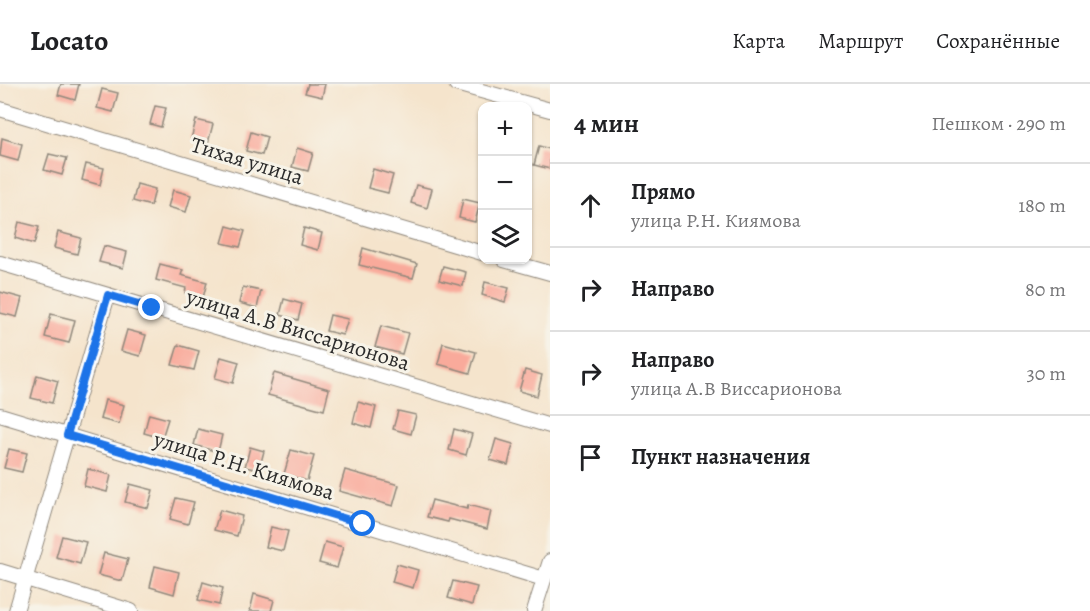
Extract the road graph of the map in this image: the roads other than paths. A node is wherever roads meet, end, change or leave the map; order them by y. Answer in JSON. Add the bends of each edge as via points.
{"nodes":[{"id":1,"x":456,"y":84,"type":"edge"},
{"id":2,"x":0,"y":109,"type":"edge"},
{"id":3,"x":550,"y":110,"type":"edge"},
{"id":4,"x":478,"y":252,"type":"edge"},
{"id":5,"x":0,"y":263,"type":"edge"},
{"id":6,"x":518,"y":264,"type":"edge"},
{"id":7,"x":550,"y":273,"type":"edge"},
{"id":8,"x":108,"y":295,"type":"junction"},
{"id":9,"x":0,"y":415,"type":"edge"},
{"id":10,"x":550,"y":426,"type":"edge"},
{"id":11,"x":67,"y":435,"type":"junction"},
{"id":12,"x":550,"y":561,"type":"edge"},
{"id":13,"x":0,"y":571,"type":"edge"},
{"id":14,"x":25,"y":579,"type":"junction"},
{"id":15,"x":544,"y":579,"type":"junction"},
{"id":16,"x":16,"y":611,"type":"edge"},
{"id":17,"x":131,"y":611,"type":"edge"},
{"id":18,"x":534,"y":611,"type":"edge"}],
"edges":[{"from":1,"to":3,"type":"street"},
{"from":2,"to":4,"type":"street","name":"Тихая улица"},
{"from":5,"to":8,"type":"street","name":"улица А.В Виссарионова"},
{"from":6,"to":7,"type":"street"},
{"from":8,"to":10,"type":"street","name":"улица А.В Виссарионова"},
{"from":8,"to":11,"type":"street"},
{"from":9,"to":11,"type":"street","name":"улица Р.Н. Киямова"},
{"from":11,"to":14,"type":"street"},
{"from":11,"to":15,"type":"street","name":"улица Р.Н. Киямова"},
{"from":12,"to":15,"type":"street"},
{"from":13,"to":14,"type":"street"},
{"from":14,"to":16,"type":"street"},
{"from":14,"to":17,"type":"street"},
{"from":15,"to":18,"type":"street"}]}
